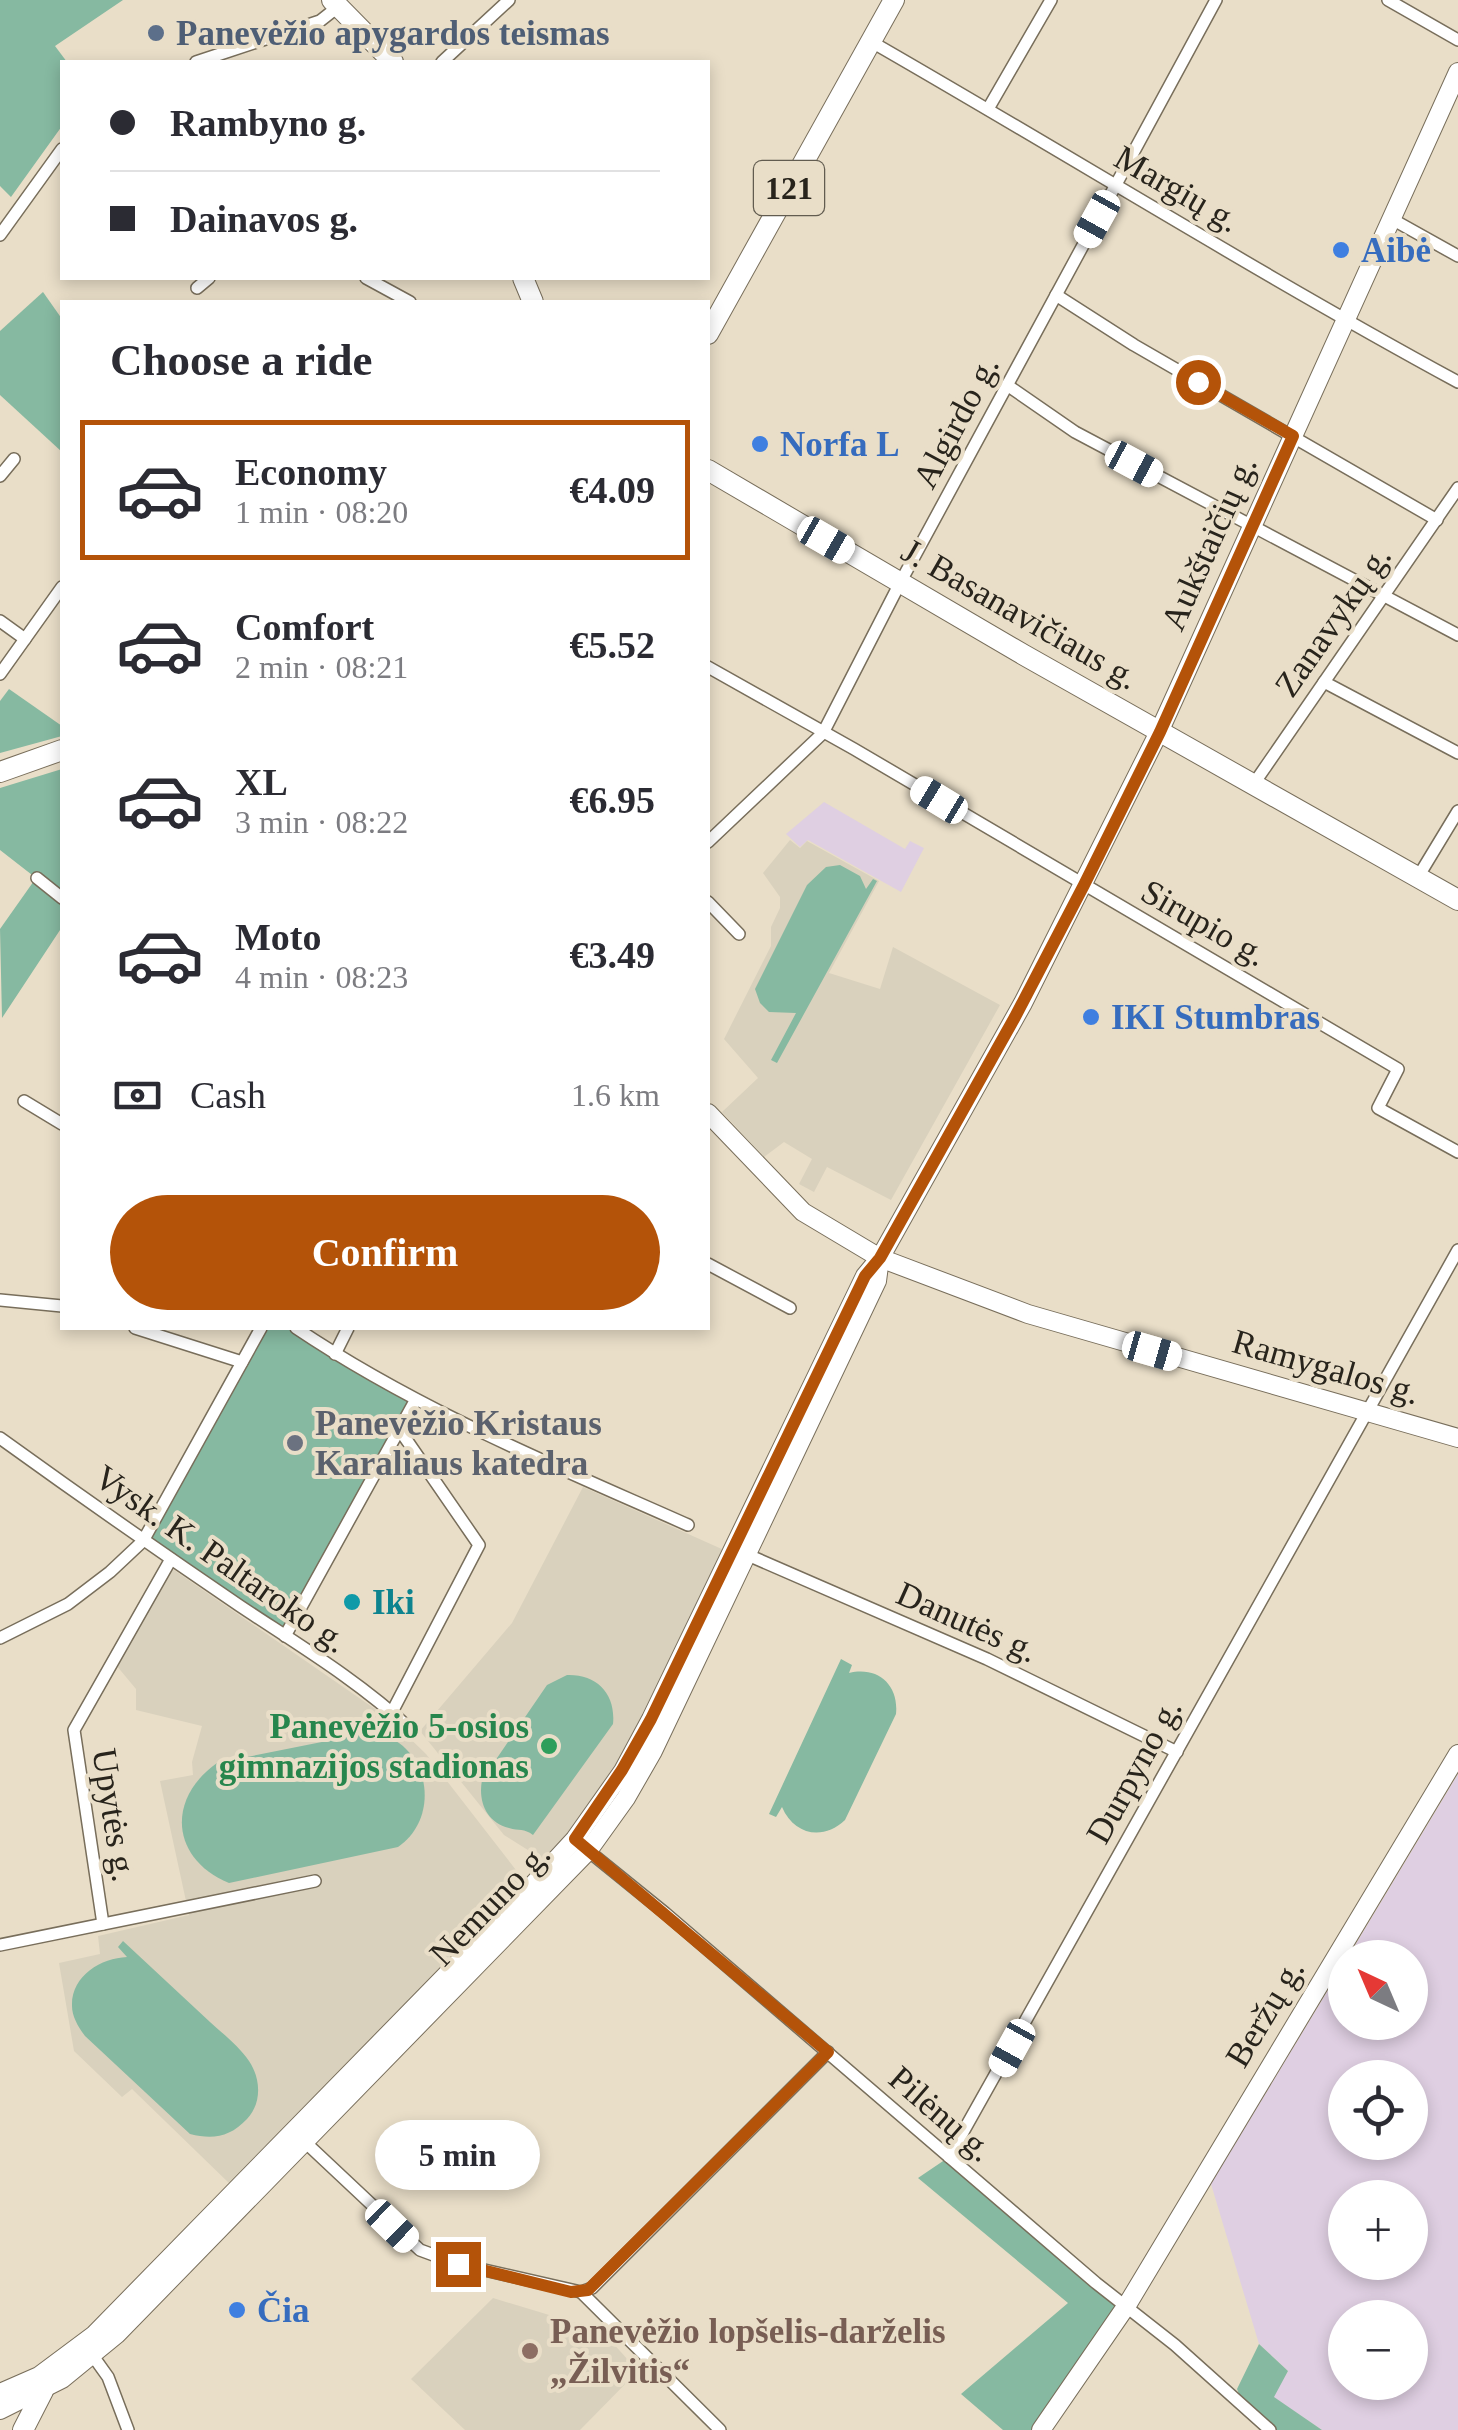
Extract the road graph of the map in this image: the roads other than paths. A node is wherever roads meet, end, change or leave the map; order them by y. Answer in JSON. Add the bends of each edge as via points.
{"nodes":[{"id":1,"x":509,"y":0,"type":"edge"},
{"id":2,"x":894,"y":0,"type":"edge"},
{"id":3,"x":1051,"y":0,"type":"edge"},
{"id":4,"x":1216,"y":0,"type":"edge"},
{"id":5,"x":1388,"y":0,"type":"edge"},
{"id":6,"x":336,"y":3,"type":"edge"},
{"id":7,"x":1458,"y":40,"type":"edge"},
{"id":8,"x":870,"y":42,"type":"junction"},
{"id":9,"x":202,"y":60,"type":"edge"},
{"id":10,"x":391,"y":60,"type":"edge"},
{"id":11,"x":444,"y":60,"type":"edge"},
{"id":12,"x":1458,"y":72,"type":"edge"},
{"id":13,"x":988,"y":108,"type":"junction"},
{"id":14,"x":60,"y":153,"type":"edge"},
{"id":15,"x":1115,"y":186,"type":"junction"},
{"id":16,"x":1390,"y":218,"type":"junction"},
{"id":17,"x":0,"y":235,"type":"edge"},
{"id":18,"x":1458,"y":256,"type":"edge"},
{"id":19,"x":207,"y":280,"type":"edge"},
{"id":20,"x":198,"y":288,"type":"dead end"},
{"id":21,"x":1056,"y":294,"type":"junction"},
{"id":22,"x":1344,"y":320,"type":"junction"},
{"id":23,"x":710,"y":330,"type":"edge"},
{"id":24,"x":1458,"y":382,"type":"edge"},
{"id":25,"x":1007,"y":385,"type":"junction"},
{"id":26,"x":1293,"y":436,"type":"junction"},
{"id":27,"x":14,"y":459,"type":"dead end"},
{"id":28,"x":710,"y":471,"type":"edge"},
{"id":29,"x":0,"y":476,"type":"edge"},
{"id":30,"x":1458,"y":488,"type":"edge"},
{"id":31,"x":1437,"y":520,"type":"junction"},
{"id":32,"x":1252,"y":526,"type":"junction"},
{"id":33,"x":900,"y":583,"type":"junction"},
{"id":34,"x":60,"y":589,"type":"edge"},
{"id":35,"x":1383,"y":594,"type":"junction"},
{"id":36,"x":0,"y":621,"type":"edge"},
{"id":37,"x":1458,"y":635,"type":"edge"},
{"id":38,"x":25,"y":639,"type":"junction"},
{"id":39,"x":710,"y":669,"type":"edge"},
{"id":40,"x":0,"y":674,"type":"edge"},
{"id":41,"x":1324,"y":682,"type":"junction"},
{"id":42,"x":1160,"y":732,"type":"junction"},
{"id":43,"x":824,"y":733,"type":"junction"},
{"id":44,"x":60,"y":751,"type":"edge"},
{"id":45,"x":1458,"y":753,"type":"edge"},
{"id":46,"x":60,"y":765,"type":"edge"},
{"id":47,"x":0,"y":772,"type":"edge"},
{"id":48,"x":0,"y":784,"type":"edge"},
{"id":49,"x":1253,"y":785,"type":"junction"},
{"id":50,"x":1458,"y":811,"type":"edge"},
{"id":51,"x":710,"y":840,"type":"edge"},
{"id":52,"x":37,"y":878,"type":"dead end"},
{"id":53,"x":1418,"y":878,"type":"junction"},
{"id":54,"x":1084,"y":885,"type":"junction"},
{"id":55,"x":60,"y":896,"type":"edge"},
{"id":56,"x":1458,"y":900,"type":"edge"},
{"id":57,"x":710,"y":904,"type":"edge"},
{"id":58,"x":739,"y":934,"type":"dead end"},
{"id":59,"x":24,"y":1101,"type":"dead end"},
{"id":60,"x":710,"y":1115,"type":"edge"},
{"id":61,"x":60,"y":1123,"type":"edge"},
{"id":62,"x":1458,"y":1152,"type":"edge"},
{"id":63,"x":917,"y":1190,"type":"joint"},
{"id":64,"x":1458,"y":1250,"type":"edge"},
{"id":65,"x":880,"y":1258,"type":"junction"},
{"id":66,"x":710,"y":1265,"type":"edge"},
{"id":67,"x":0,"y":1300,"type":"edge"},
{"id":68,"x":60,"y":1306,"type":"edge"},
{"id":69,"x":790,"y":1308,"type":"dead end"},
{"id":70,"x":141,"y":1330,"type":"edge"},
{"id":71,"x":261,"y":1330,"type":"edge"},
{"id":72,"x":299,"y":1330,"type":"edge"},
{"id":73,"x":347,"y":1330,"type":"edge"},
{"id":74,"x":335,"y":1354,"type":"junction"},
{"id":75,"x":242,"y":1362,"type":"junction"},
{"id":76,"x":415,"y":1401,"type":"junction"},
{"id":77,"x":1366,"y":1412,"type":"junction"},
{"id":78,"x":399,"y":1429,"type":"junction"},
{"id":79,"x":0,"y":1438,"type":"edge"},
{"id":80,"x":1458,"y":1438,"type":"edge"},
{"id":81,"x":688,"y":1524,"type":"dead end"},
{"id":82,"x":143,"y":1541,"type":"junction"},
{"id":83,"x":740,"y":1551,"type":"junction"},
{"id":84,"x":171,"y":1559,"type":"junction"},
{"id":85,"x":286,"y":1636,"type":"junction"},
{"id":86,"x":0,"y":1638,"type":"edge"},
{"id":87,"x":392,"y":1712,"type":"junction"},
{"id":88,"x":408,"y":1728,"type":"dead end"},
{"id":89,"x":1176,"y":1752,"type":"junction"},
{"id":90,"x":1458,"y":1754,"type":"edge"},
{"id":91,"x":582,"y":1845,"type":"junction"},
{"id":92,"x":315,"y":1881,"type":"dead end"},
{"id":93,"x":103,"y":1924,"type":"junction"},
{"id":94,"x":0,"y":1945,"type":"edge"},
{"id":95,"x":828,"y":2052,"type":"junction"},
{"id":96,"x":305,"y":2142,"type":"junction"},
{"id":97,"x":949,"y":2157,"type":"junction"},
{"id":98,"x":581,"y":2292,"type":"junction"},
{"id":99,"x":1127,"y":2305,"type":"junction"},
{"id":100,"x":93,"y":2356,"type":"junction"},
{"id":101,"x":43,"y":2391,"type":"junction"},
{"id":102,"x":0,"y":2394,"type":"edge"},
{"id":103,"x":0,"y":2410,"type":"edge"},
{"id":104,"x":1259,"y":2424,"type":"edge"},
{"id":105,"x":23,"y":2430,"type":"edge"},
{"id":106,"x":128,"y":2430,"type":"edge"},
{"id":107,"x":720,"y":2430,"type":"edge"},
{"id":108,"x":1041,"y":2430,"type":"edge"},
{"id":109,"x":1270,"y":2430,"type":"edge"}],
"edges":[{"from":1,"to":11,"type":"street"},
{"from":2,"to":8,"type":"main road","number":"121"},
{"from":3,"to":13,"type":"street"},
{"from":4,"to":15,"type":"street","name":"Algirdo g."},
{"from":5,"to":7,"type":"street"},
{"from":6,"to":9,"type":"street","via":[[320,20]]},
{"from":6,"to":10,"type":"main road"},
{"from":8,"to":13,"type":"street","name":"Margių g."},
{"from":8,"to":23,"type":"main road","number":"121"},
{"from":12,"to":16,"type":"main road","name":"Aukštaičių g."},
{"from":13,"to":15,"type":"street","name":"Margių g."},
{"from":14,"to":17,"type":"street"},
{"from":15,"to":21,"type":"street","name":"Algirdo g."},
{"from":15,"to":22,"type":"street","name":"Margių g."},
{"from":16,"to":18,"type":"street"},
{"from":16,"to":22,"type":"main road","name":"Aukštaičių g."},
{"from":19,"to":20,"type":"street"},
{"from":21,"to":25,"type":"street","name":"Algirdo g."},
{"from":21,"to":26,"type":"street"},
{"from":22,"to":24,"type":"street","name":"Margių g."},
{"from":22,"to":26,"type":"main road","name":"Aukštaičių g."},
{"from":25,"to":32,"type":"street","via":[[1076,432]]},
{"from":25,"to":33,"type":"street","name":"Algirdo g."},
{"from":26,"to":31,"type":"street"},
{"from":26,"to":32,"type":"main road","name":"Aukštaičių g."},
{"from":27,"to":29,"type":"street"},
{"from":28,"to":33,"type":"main road","name":"J. Basanavičiaus g."},
{"from":30,"to":31,"type":"street","name":"Zanavykų g."},
{"from":31,"to":35,"type":"street","name":"Zanavykų g."},
{"from":32,"to":35,"type":"street"},
{"from":32,"to":42,"type":"main road","name":"Aukštaičių g."},
{"from":33,"to":42,"type":"main road","name":"J. Basanavičiaus g."},
{"from":33,"to":43,"type":"street","name":"Algirdo g."},
{"from":34,"to":38,"type":"street"},
{"from":35,"to":37,"type":"street"},
{"from":35,"to":41,"type":"street","name":"Zanavykų g."},
{"from":36,"to":38,"type":"street"},
{"from":38,"to":40,"type":"street"},
{"from":39,"to":43,"type":"street","name":"Sirupio g."},
{"from":41,"to":45,"type":"street"},
{"from":41,"to":49,"type":"street","name":"Zanavykų g."},
{"from":42,"to":49,"type":"main road","name":"J. Basanavičiaus g."},
{"from":42,"to":54,"type":"main road","name":"Aukštaičių g."},
{"from":43,"to":51,"type":"street","name":"Algirdo g."},
{"from":43,"to":54,"type":"street","name":"Sirupio g."},
{"from":44,"to":47,"type":"main road"},
{"from":46,"to":48,"type":"main road"},
{"from":49,"to":53,"type":"main road","name":"J. Basanavičiaus g."},
{"from":50,"to":53,"type":"street"},
{"from":52,"to":55,"type":"street"},
{"from":53,"to":56,"type":"main road","name":"J. Basanavičiaus g."},
{"from":54,"to":62,"type":"street","name":"Sirupio g.","via":[[1398,1069],[1378,1108]]},
{"from":54,"to":63,"type":"main road","name":"Aukštaičių g."},
{"from":57,"to":58,"type":"street"},
{"from":59,"to":61,"type":"street"},
{"from":60,"to":65,"type":"main road","name":"Ramygalos g.","via":[[803,1212]]},
{"from":63,"to":65,"type":"main road","name":"Nemuno g."},
{"from":64,"to":77,"type":"street","name":"Durpyno g."},
{"from":65,"to":77,"type":"main road","name":"Ramygalos g.","via":[[1028,1314]]},
{"from":65,"to":83,"type":"main road","name":"Nemuno g.","via":[[856,1293]]},
{"from":66,"to":69,"type":"street"},
{"from":67,"to":68,"type":"street"},
{"from":70,"to":75,"type":"street"},
{"from":71,"to":75,"type":"street"},
{"from":72,"to":74,"type":"street"},
{"from":73,"to":74,"type":"street"},
{"from":74,"to":76,"type":"street"},
{"from":75,"to":82,"type":"street"},
{"from":76,"to":78,"type":"street"},
{"from":76,"to":81,"type":"street"},
{"from":77,"to":80,"type":"main road","name":"Ramygalos g."},
{"from":77,"to":89,"type":"street","name":"Durpyno g."},
{"from":78,"to":85,"type":"street"},
{"from":78,"to":87,"type":"street","via":[[479,1545]]},
{"from":79,"to":82,"type":"street","name":"Vysk. K. Paltaroko g."},
{"from":82,"to":84,"type":"street","name":"Vysk. K. Paltaroko g."},
{"from":82,"to":86,"type":"street","via":[[68,1604]]},
{"from":83,"to":89,"type":"street","name":"Danutės g.","via":[[987,1659]]},
{"from":83,"to":91,"type":"main road","name":"Nemuno g."},
{"from":84,"to":85,"type":"street","name":"Vysk. K. Paltaroko g."},
{"from":84,"to":93,"type":"street","name":"Upytės g.","via":[[74,1730]]},
{"from":85,"to":87,"type":"street","name":"Vysk. K. Paltaroko g."},
{"from":87,"to":88,"type":"street","name":"Vysk. K. Paltaroko g."},
{"from":89,"to":97,"type":"street","name":"Durpyno g."},
{"from":90,"to":99,"type":"main road","name":"Beržų g."},
{"from":91,"to":95,"type":"street","name":"Pilėnų g."},
{"from":91,"to":96,"type":"main road","name":"Nemuno g."},
{"from":91,"to":102,"type":"main road","name":"Nemuno g.","via":[[504,1916],[94,2335],[39,2376]]},
{"from":92,"to":93,"type":"street"},
{"from":93,"to":94,"type":"street"},
{"from":95,"to":97,"type":"street","name":"Pilėnų g."},
{"from":95,"to":98,"type":"street"},
{"from":96,"to":98,"type":"street","via":[[420,2250]]},
{"from":96,"to":100,"type":"main road","name":"Nemuno g."},
{"from":97,"to":99,"type":"street","name":"Pilėnų g."},
{"from":98,"to":107,"type":"street"},
{"from":99,"to":104,"type":"street","name":"Pilėnų g."},
{"from":99,"to":108,"type":"main road","name":"Beržų g."},
{"from":100,"to":101,"type":"main road","name":"Nemuno g."},
{"from":100,"to":106,"type":"street"},
{"from":101,"to":103,"type":"main road","name":"Nemuno g."},
{"from":101,"to":105,"type":"main road"},
{"from":104,"to":109,"type":"street","name":"Pilėnų g."}]}
